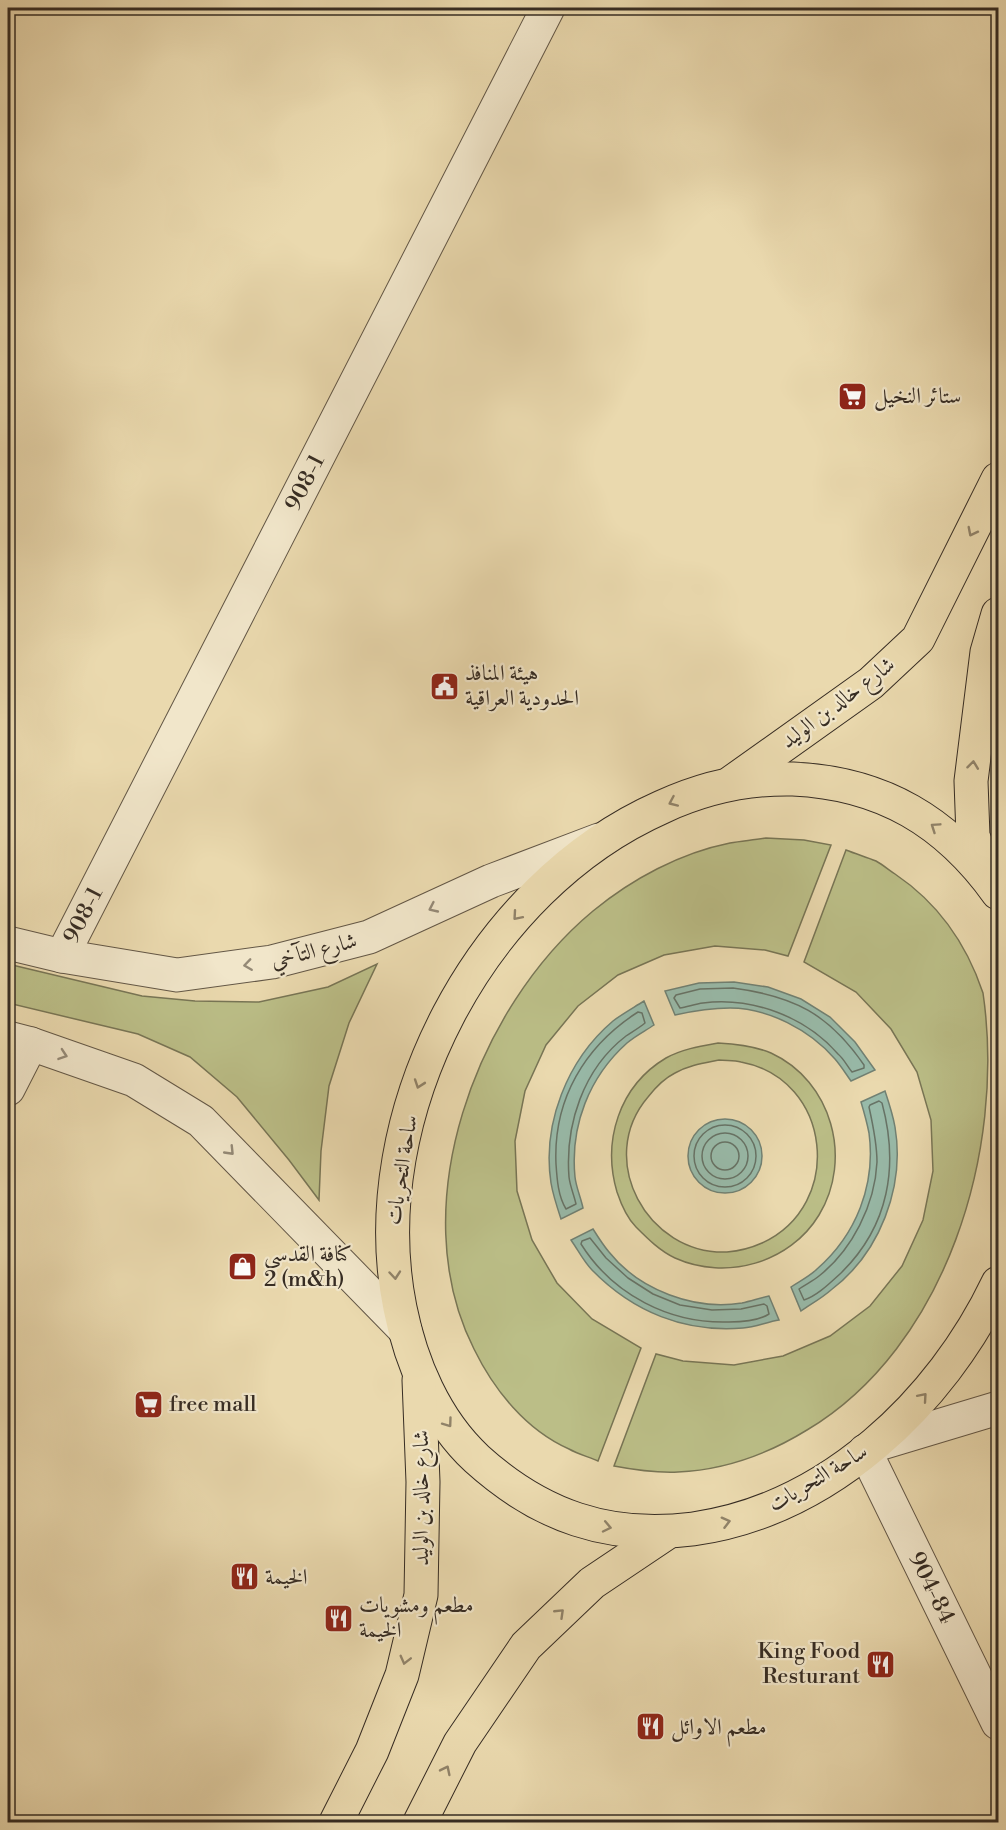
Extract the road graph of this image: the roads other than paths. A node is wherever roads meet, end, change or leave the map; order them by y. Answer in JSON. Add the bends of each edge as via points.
{"nodes":[{"id":1,"x":548,"y":8,"type":"edge"},
{"id":2,"x":999,"y":479,"type":"edge"},
{"id":3,"x":999,"y":614,"type":"edge"},
{"id":4,"x":728,"y":785,"type":"junction"},
{"id":5,"x":604,"y":838,"type":"junction"},
{"id":6,"x":995,"y":888,"type":"edge"},
{"id":7,"x":8,"y":943,"type":"edge"},
{"id":8,"x":62,"y":956,"type":"junction"},
{"id":9,"x":19,"y":1041,"type":"edge"},
{"id":10,"x":8,"y":1089,"type":"edge"},
{"id":11,"x":999,"y":1284,"type":"edge"},
{"id":12,"x":405,"y":1330,"type":"junction"},
{"id":13,"x":419,"y":1373,"type":"junction"},
{"id":14,"x":999,"y":1408,"type":"edge"},
{"id":15,"x":870,"y":1448,"type":"junction"},
{"id":16,"x":668,"y":1532,"type":"junction"},
{"id":17,"x":999,"y":1723,"type":"edge"},
{"id":18,"x":336,"y":1822,"type":"edge"},
{"id":19,"x":420,"y":1822,"type":"edge"}],
"edges":[{"from":1,"to":8,"type":"street","name":"908-1"},
{"from":2,"to":4,"type":"main road","name":"شارع خالد بن الوليد","one_way":true,"via":[[918,639],[871,683]]},
{"from":6,"to":3,"type":"main road","one_way":true,"via":[[973,836],[970,780],[987,652]]},
{"from":4,"to":5,"type":"main road","name":"ساحة التحريات","one_way":true,"via":[[685,797]]},
{"from":6,"to":4,"type":"main road","name":"ساحة التحريات","one_way":true,"via":[[975,862],[942,832],[905,807],[863,790],[818,780],[773,778]]},
{"from":5,"to":8,"type":"street","name":"شارع التآخي","one_way":true,"via":[[491,880],[369,938],[272,962],[177,975]]},
{"from":5,"to":12,"type":"main road","name":"ساحة التحريات","one_way":true,"via":[[541,891],[501,934],[455,1003],[429,1056],[401,1147],[395,1193],[393,1251]]},
{"from":7,"to":8,"type":"street","name":"شارع التآخي"},
{"from":9,"to":10,"type":"street"},
{"from":9,"to":12,"type":"street","one_way":true,"via":[[134,1080],[201,1121]]},
{"from":15,"to":11,"type":"main road","name":"ساحة التحريات","one_way":true,"via":[[940,1377]]},
{"from":12,"to":13,"type":"main road","name":"ساحة التحريات"},
{"from":13,"to":16,"type":"main road","name":"ساحة التحريات","one_way":true,"via":[[466,1449],[499,1479],[537,1504],[601,1526]]},
{"from":13,"to":18,"type":"main road","name":"شارع خالد بن الوليد","one_way":true,"via":[[423,1482],[421,1595],[402,1676],[372,1751]]},
{"from":14,"to":15,"type":"street"},
{"from":16,"to":15,"type":"main road","name":"ساحة التحريات","one_way":true,"via":[[713,1526],[757,1514],[798,1496]]},
{"from":15,"to":17,"type":"street","name":"904-84"},
{"from":19,"to":16,"type":"main road","one_way":true,"via":[[460,1743],[526,1646],[592,1583]]}]}
